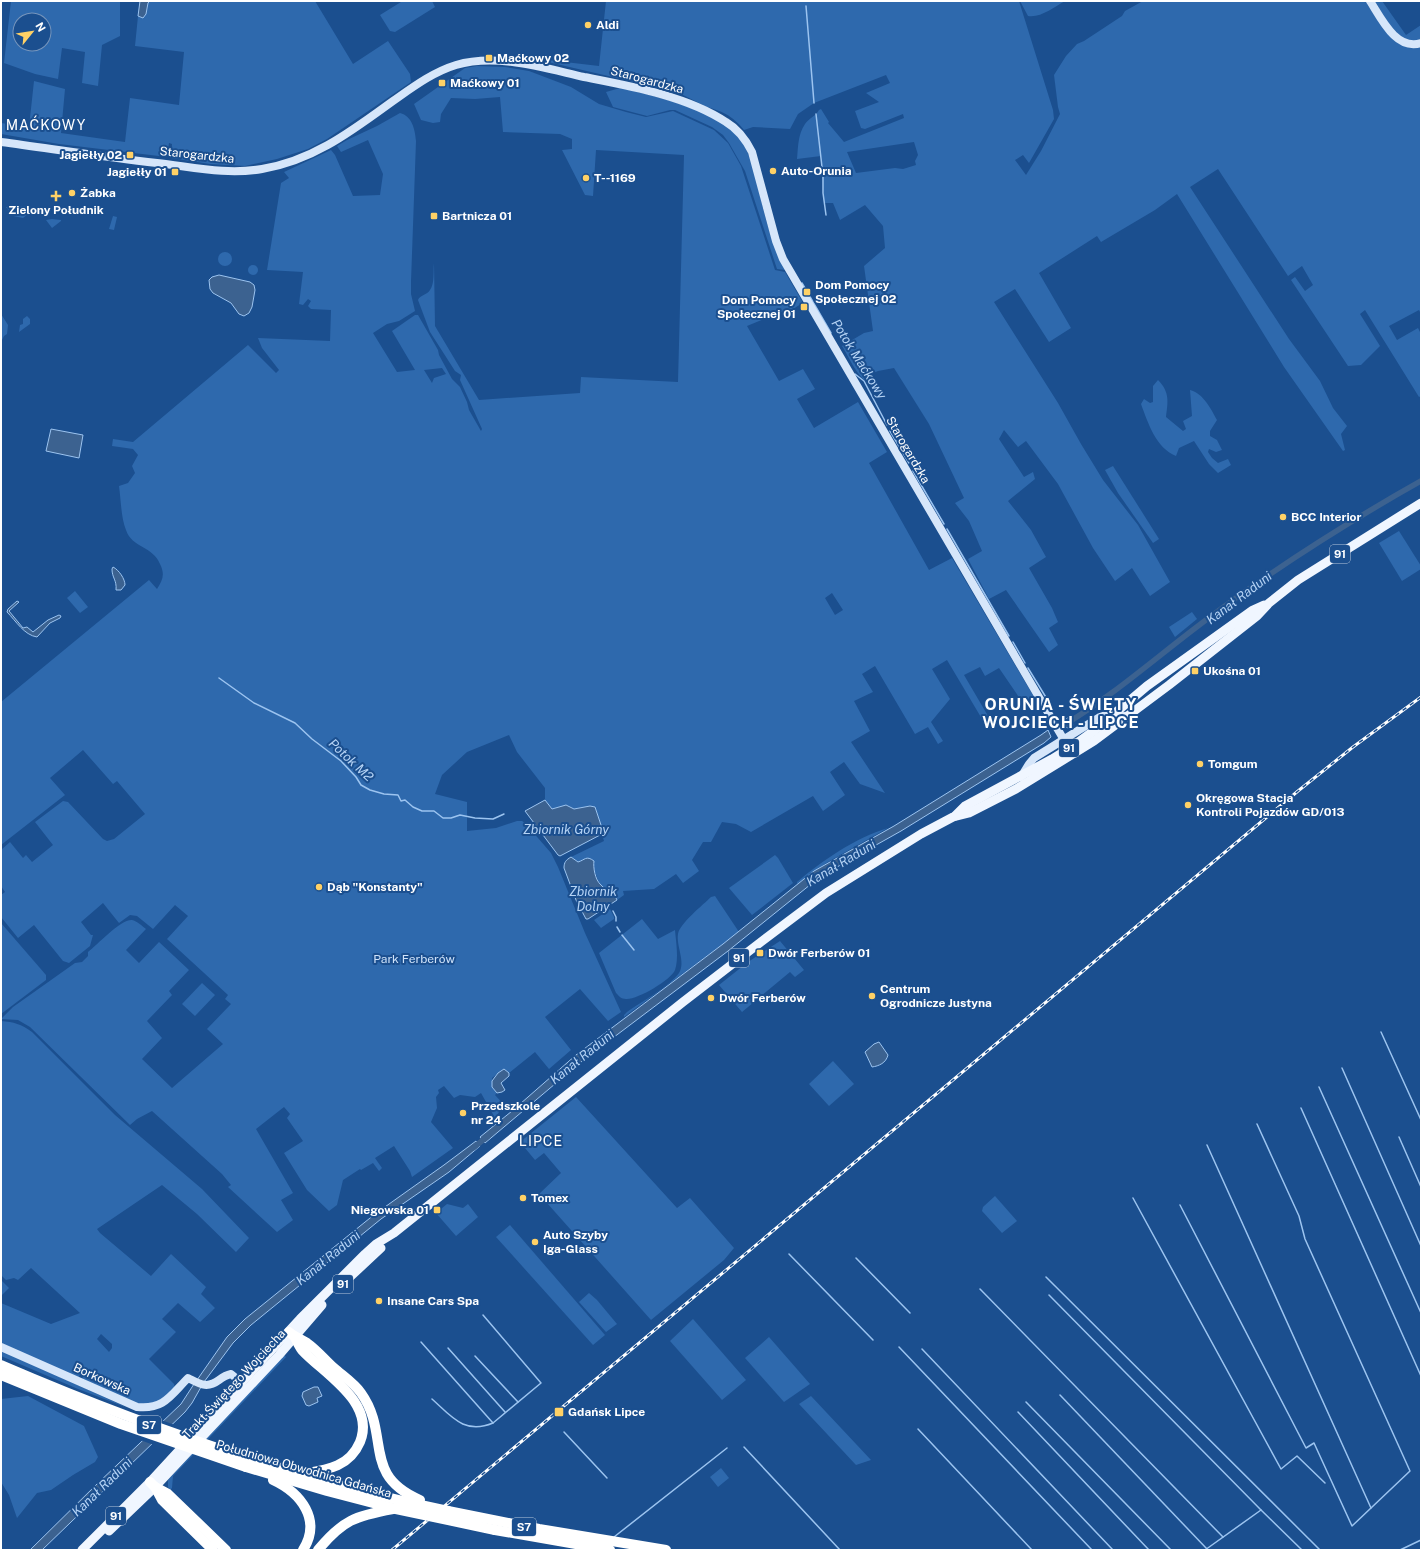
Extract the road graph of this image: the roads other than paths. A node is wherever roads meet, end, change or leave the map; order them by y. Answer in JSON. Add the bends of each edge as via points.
{"nodes":[{"id":1,"x":1370,"y":1,"type":"edge"},
{"id":2,"x":1421,"y":43,"type":"edge"},
{"id":3,"x":1,"y":142,"type":"edge"},
{"id":4,"x":1421,"y":503,"type":"edge"},
{"id":5,"x":1268,"y":603,"type":"junction"},
{"id":6,"x":1112,"y":715,"type":"junction"},
{"id":7,"x":1128,"y":716,"type":"junction"},
{"id":8,"x":1064,"y":740,"type":"junction"},
{"id":9,"x":1022,"y":776,"type":"junction"},
{"id":10,"x":1016,"y":789,"type":"junction"},
{"id":11,"x":953,"y":817,"type":"junction"},
{"id":12,"x":292,"y":1334,"type":"junction"},
{"id":13,"x":1,"y":1347,"type":"edge"},
{"id":14,"x":316,"y":1356,"type":"junction"},
{"id":15,"x":1,"y":1365,"type":"edge"},
{"id":16,"x":1,"y":1375,"type":"edge"},
{"id":17,"x":191,"y":1380,"type":"joint"},
{"id":18,"x":242,"y":1383,"type":"junction"},
{"id":19,"x":246,"y":1467,"type":"junction"},
{"id":20,"x":301,"y":1474,"type":"junction"},
{"id":21,"x":152,"y":1485,"type":"junction"},
{"id":22,"x":396,"y":1508,"type":"junction"},
{"id":23,"x":448,"y":1511,"type":"junction"},
{"id":24,"x":193,"y":1524,"type":"junction"},
{"id":25,"x":82,"y":1550,"type":"edge"},
{"id":26,"x":90,"y":1550,"type":"edge"},
{"id":27,"x":213,"y":1550,"type":"edge"},
{"id":28,"x":226,"y":1550,"type":"edge"},
{"id":29,"x":303,"y":1550,"type":"edge"},
{"id":30,"x":318,"y":1550,"type":"edge"},
{"id":31,"x":610,"y":1550,"type":"edge"},
{"id":32,"x":666,"y":1550,"type":"edge"}],
"edges":[{"from":1,"to":2,"type":"main road","via":[[1397,38],[1409,44]]},
{"from":3,"to":8,"type":"main road","name":"Starogardzka","via":[[218,171],[272,168],[296,161],[325,147],[443,70],[456,65],[489,61],[534,66],[650,91],[677,99],[726,122],[737,130],[752,152],[776,241],[790,271]]},
{"from":4,"to":5,"type":"main road","name":"Trakt Świętego Wojciecha","number":"91","via":[[1298,580]]},
{"from":5,"to":6,"type":"main road","name":"Trakt Świętego Wojciecha","number":"91","via":[[1253,610],[1147,686]]},
{"from":5,"to":7,"type":"main road","name":"Trakt Świętego Wojciecha","number":"91","via":[[1257,616]]},
{"from":6,"to":7,"type":"main road"},
{"from":6,"to":8,"type":"main road","via":[[1100,717]]},
{"from":6,"to":9,"type":"main road","name":"Trakt Świętego Wojciecha","number":"91","via":[[1073,746]]},
{"from":7,"to":10,"type":"main road","name":"Trakt Świętego Wojciecha","number":"91","via":[[1094,741]]},
{"from":8,"to":9,"type":"main road","via":[[1031,761]]},
{"from":9,"to":10,"type":"main road"},
{"from":9,"to":11,"type":"main road","name":"Trakt Świętego Wojciecha","number":"91","via":[[965,806]]},
{"from":10,"to":11,"type":"main road","name":"Trakt Świętego Wojciecha","number":"91","via":[[969,813]]},
{"from":11,"to":12,"type":"main road","name":"Trakt Świętego Wojciecha","number":"91","via":[[848,879],[757,945],[394,1233],[376,1244]]},
{"from":12,"to":14,"type":"highway","via":[[307,1343]]},
{"from":12,"to":18,"type":"main road","name":"Trakt Świętego Wojciecha","number":"91"},
{"from":12,"to":21,"type":"main road","name":"Trakt Świętego Wojciecha","number":"91"},
{"from":13,"to":17,"type":"main road","name":"Borkowska","via":[[137,1407],[148,1408],[160,1404]]},
{"from":14,"to":20,"type":"highway","via":[[356,1404],[363,1430],[358,1446],[344,1463],[330,1469]]},
{"from":14,"to":23,"type":"highway","bridge":true,"via":[[356,1387],[366,1401],[375,1426],[382,1463],[392,1482],[409,1495]]},
{"from":15,"to":20,"type":"highway","name":"Południowa Obwodnica Gdańska","number":"S7","bridge":true,"via":[[138,1421]]},
{"from":16,"to":19,"type":"highway","name":"Południowa Obwodnica Gdańska","number":"S7","bridge":true,"via":[[121,1424]]},
{"from":17,"to":18,"type":"main road","name":"Trakt Świętego Wojciecha","via":[[211,1385],[231,1374]]},
{"from":18,"to":21,"type":"main road","name":"Trakt Świętego Wojciecha","number":"91"},
{"from":19,"to":22,"type":"highway","name":"Południowa Obwodnica Gdańska","number":"S7"},
{"from":19,"to":29,"type":"highway","via":[[288,1488],[303,1503],[310,1529]]},
{"from":20,"to":23,"type":"highway","name":"Południowa Obwodnica Gdańska","number":"S7","bridge":true},
{"from":21,"to":24,"type":"highway","via":[[168,1494]]},
{"from":21,"to":25,"type":"main road","name":"Trakt Świętego Wojciecha","number":"91"},
{"from":21,"to":26,"type":"main road","name":"Trakt Świętego Wojciecha","number":"91"},
{"from":22,"to":30,"type":"highway","via":[[350,1520],[334,1532]]},
{"from":22,"to":31,"type":"highway","name":"Południowa Obwodnica Gdańska","number":"S7","bridge":true,"via":[[495,1530]]},
{"from":23,"to":32,"type":"highway","name":"Południowa Obwodnica Gdańska","number":"S7"},
{"from":24,"to":27,"type":"highway"},
{"from":24,"to":28,"type":"highway"}]}
